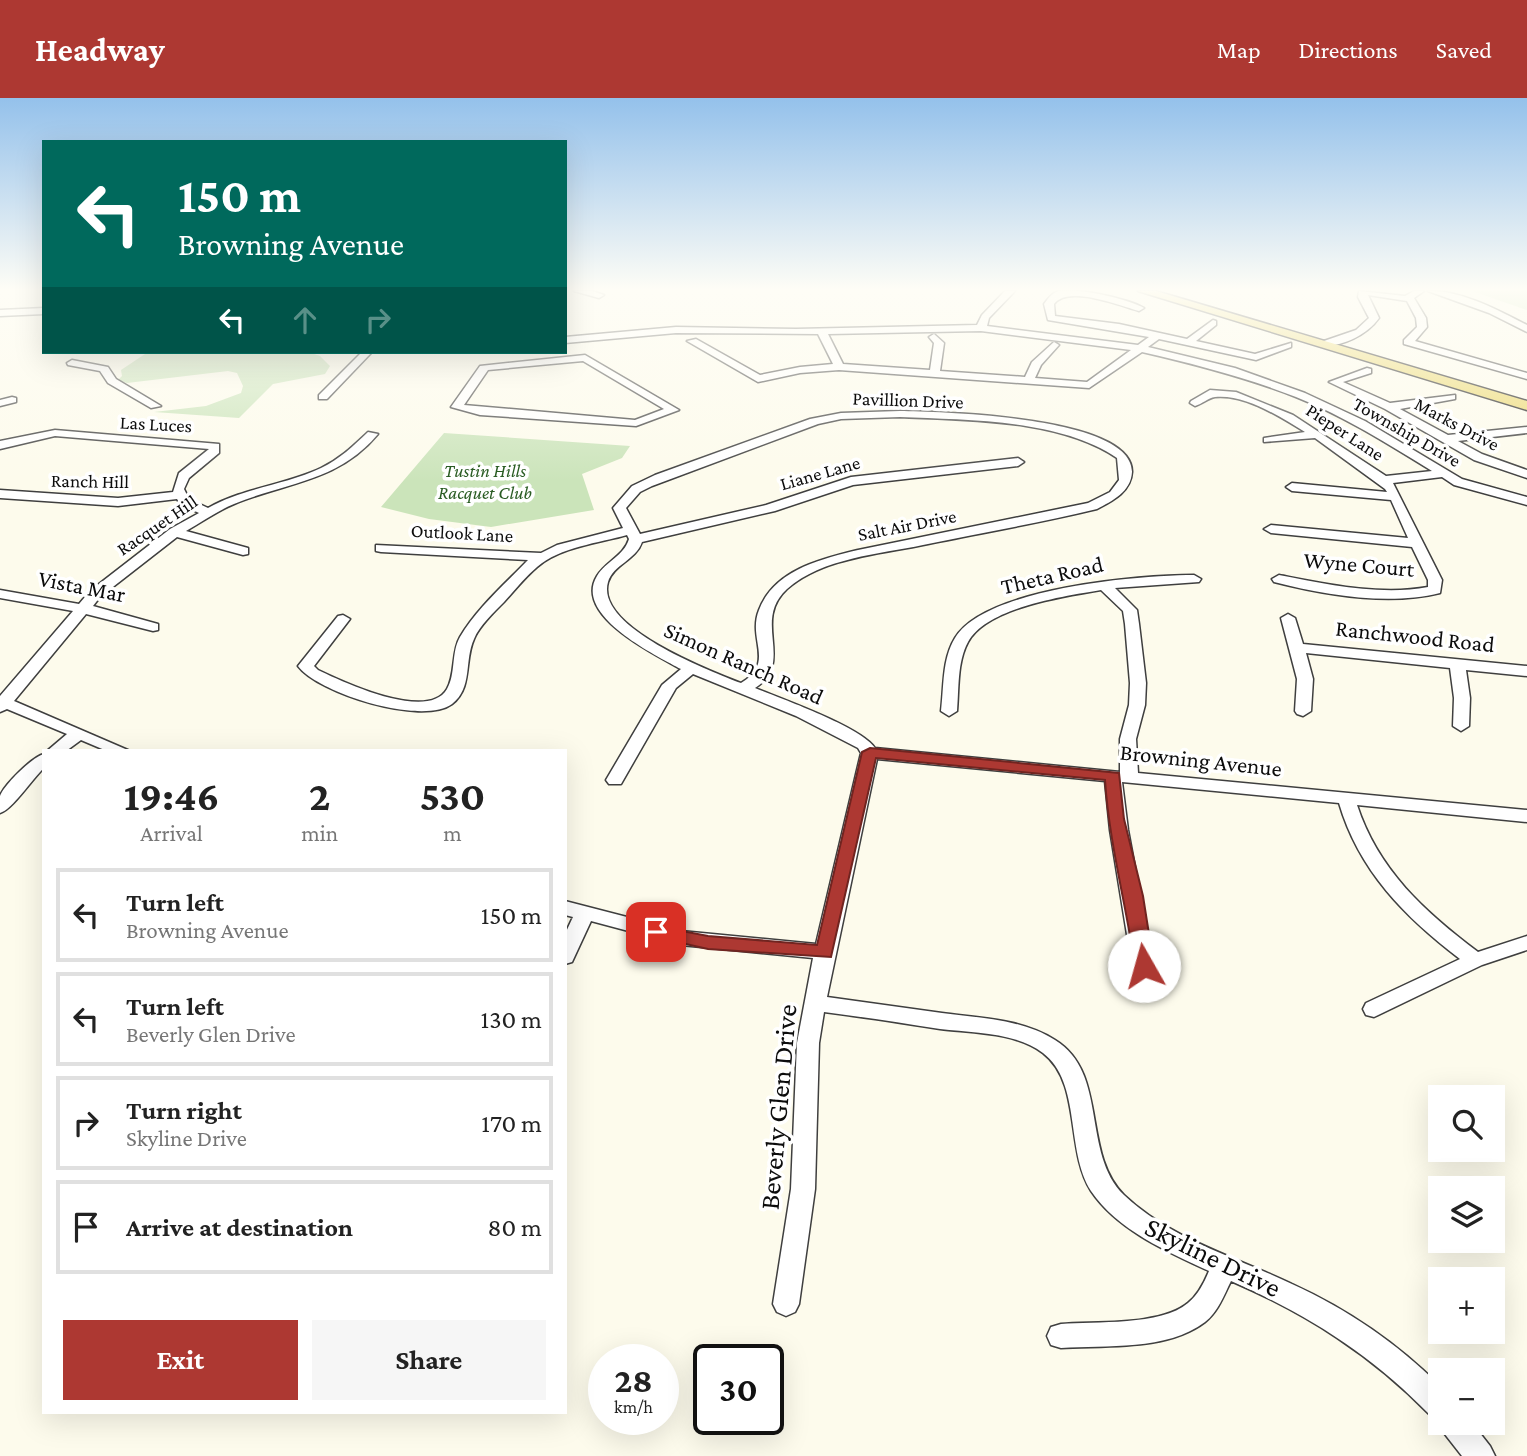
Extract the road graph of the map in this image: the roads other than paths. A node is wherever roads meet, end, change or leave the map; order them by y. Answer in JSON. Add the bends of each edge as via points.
{"nodes":[{"id":1,"x":86,"y":354,"type":"dead end"},
{"id":2,"x":365,"y":354,"type":"edge"},
{"id":3,"x":715,"y":354,"type":"edge"},
{"id":4,"x":833,"y":354,"type":"edge"},
{"id":5,"x":937,"y":354,"type":"edge"},
{"id":6,"x":1045,"y":354,"type":"edge"},
{"id":7,"x":1130,"y":354,"type":"edge"},
{"id":8,"x":1164,"y":354,"type":"edge"},
{"id":9,"x":1249,"y":354,"type":"edge"},
{"id":10,"x":1267,"y":354,"type":"edge"},
{"id":11,"x":1369,"y":354,"type":"edge"},
{"id":12,"x":1373,"y":354,"type":"edge"},
{"id":13,"x":1451,"y":354,"type":"edge"},
{"id":14,"x":547,"y":356,"type":"edge"},
{"id":15,"x":839,"y":367,"type":"junction"},
{"id":16,"x":1367,"y":370,"type":"dead end"},
{"id":17,"x":935,"y":373,"type":"junction"},
{"id":18,"x":1527,"y":376,"type":"edge"},
{"id":19,"x":1029,"y":379,"type":"junction"},
{"id":20,"x":323,"y":397,"type":"dead end"},
{"id":21,"x":1451,"y":397,"type":"dead end"},
{"id":22,"x":1527,"y":399,"type":"edge"},
{"id":23,"x":1195,"y":403,"type":"dead end"},
{"id":24,"x":1527,"y":405,"type":"edge"},
{"id":25,"x":155,"y":406,"type":"dead end"},
{"id":26,"x":1389,"y":407,"type":"junction"},
{"id":27,"x":1405,"y":416,"type":"junction"},
{"id":28,"x":1360,"y":423,"type":"junction"},
{"id":29,"x":1527,"y":430,"type":"edge"},
{"id":30,"x":1316,"y":434,"type":"junction"},
{"id":31,"x":372,"y":435,"type":"dead end"},
{"id":32,"x":1447,"y":439,"type":"junction"},
{"id":33,"x":1268,"y":440,"type":"dead end"},
{"id":34,"x":0,"y":445,"type":"edge"},
{"id":35,"x":1121,"y":455,"type":"joint"},
{"id":36,"x":1018,"y":462,"type":"dead end"},
{"id":37,"x":1441,"y":474,"type":"junction"},
{"id":38,"x":1527,"y":474,"type":"edge"},
{"id":39,"x":1384,"y":480,"type":"junction"},
{"id":40,"x":1292,"y":487,"type":"dead end"},
{"id":41,"x":0,"y":494,"type":"edge"},
{"id":42,"x":179,"y":495,"type":"junction"},
{"id":43,"x":1395,"y":497,"type":"junction"},
{"id":44,"x":1527,"y":501,"type":"edge"},
{"id":45,"x":207,"y":512,"type":"junction"},
{"id":46,"x":1271,"y":529,"type":"dead end"},
{"id":47,"x":175,"y":532,"type":"junction"},
{"id":48,"x":634,"y":534,"type":"junction"},
{"id":49,"x":1416,"y":543,"type":"junction"},
{"id":50,"x":381,"y":548,"type":"dead end"},
{"id":51,"x":243,"y":551,"type":"dead end"},
{"id":52,"x":541,"y":557,"type":"junction"},
{"id":53,"x":1194,"y":579,"type":"dead end"},
{"id":54,"x":1279,"y":579,"type":"dead end"},
{"id":55,"x":1105,"y":586,"type":"junction"},
{"id":56,"x":1435,"y":590,"type":"joint"},
{"id":57,"x":0,"y":594,"type":"edge"},
{"id":58,"x":82,"y":609,"type":"junction"},
{"id":59,"x":1289,"y":618,"type":"dead end"},
{"id":60,"x":343,"y":619,"type":"dead end"},
{"id":61,"x":153,"y":627,"type":"dead end"},
{"id":62,"x":1298,"y":648,"type":"junction"},
{"id":63,"x":1457,"y":662,"type":"junction"},
{"id":64,"x":693,"y":667,"type":"junction"},
{"id":65,"x":1527,"y":671,"type":"edge"},
{"id":66,"x":744,"y":688,"type":"junction"},
{"id":67,"x":1,"y":704,"type":"edge"},
{"id":68,"x":949,"y":711,"type":"dead end"},
{"id":69,"x":1303,"y":711,"type":"dead end"},
{"id":70,"x":1461,"y":726,"type":"dead end"},
{"id":71,"x":80,"y":733,"type":"junction"},
{"id":72,"x":58,"y":749,"type":"edge"},
{"id":73,"x":117,"y":749,"type":"edge"},
{"id":74,"x":870,"y":752,"type":"junction"},
{"id":75,"x":42,"y":761,"type":"edge"},
{"id":76,"x":1121,"y":777,"type":"junction"},
{"id":77,"x":615,"y":780,"type":"dead end"},
{"id":78,"x":1346,"y":798,"type":"junction"},
{"id":79,"x":0,"y":808,"type":"edge"},
{"id":80,"x":1527,"y":816,"type":"edge"},
{"id":81,"x":575,"y":910,"type":"edge"},
{"id":82,"x":1527,"y":943,"type":"edge"},
{"id":83,"x":567,"y":948,"type":"edge"},
{"id":84,"x":824,"y":952,"type":"junction"},
{"id":85,"x":1475,"y":960,"type":"junction"},
{"id":86,"x":1147,"y":990,"type":"dead end"},
{"id":87,"x":817,"y":1003,"type":"junction"},
{"id":88,"x":1374,"y":1009,"type":"dead end"},
{"id":89,"x":1224,"y":1266,"type":"junction"},
{"id":90,"x":786,"y":1304,"type":"dead end"},
{"id":91,"x":1061,"y":1336,"type":"dead end"},
{"id":92,"x":1428,"y":1392,"type":"edge"},
{"id":93,"x":1463,"y":1435,"type":"edge"},
{"id":94,"x":1480,"y":1456,"type":"edge"}],
"edges":[{"from":1,"to":25,"type":"street","via":[[72,363],[104,369],[112,381]]},
{"from":2,"to":20,"type":"street"},
{"from":3,"to":15,"type":"street","via":[[758,379]]},
{"from":4,"to":15,"type":"street"},
{"from":5,"to":17,"type":"street"},
{"from":6,"to":19,"type":"street"},
{"from":7,"to":19,"type":"street","via":[[1089,385]]},
{"from":8,"to":28,"type":"street","name":"Township Drive","via":[[1259,379]]},
{"from":9,"to":10,"type":"street"},
{"from":11,"to":24,"type":"main road"},
{"from":12,"to":22,"type":"main road"},
{"from":13,"to":18,"type":"street"},
{"from":14,"to":14,"type":"street","via":[[484,368],[457,407],[461,411],[636,423],[673,410],[585,358]]},
{"from":15,"to":17,"type":"street"},
{"from":16,"to":26,"type":"street","name":"Marks Drive","via":[[1334,382]]},
{"from":17,"to":19,"type":"street"},
{"from":21,"to":26,"type":"street"},
{"from":23,"to":30,"type":"street","name":"Pieper Lane","via":[[1210,392],[1236,395]]},
{"from":26,"to":27,"type":"street","name":"Marks Drive"},
{"from":27,"to":28,"type":"street"},
{"from":27,"to":32,"type":"street","name":"Marks Drive"},
{"from":28,"to":37,"type":"street","name":"Township Drive"},
{"from":29,"to":32,"type":"street"},
{"from":30,"to":33,"type":"street"},
{"from":30,"to":39,"type":"street","name":"Pieper Lane"},
{"from":31,"to":45,"type":"street","name":"Racquet Hill","via":[[324,471]]},
{"from":32,"to":38,"type":"street","name":"Marks Drive","via":[[1491,463]]},
{"from":34,"to":42,"type":"street","name":"Las Luces","via":[[47,433],[215,446],[183,476]]},
{"from":35,"to":48,"type":"street","name":"Pavillion Drive","via":[[1093,438],[1029,425],[888,414],[841,416],[810,423],[643,485],[619,508]]},
{"from":35,"to":66,"type":"street","name":"Salt Air Drive","via":[[1125,480],[1114,495],[1092,506],[858,554],[794,577],[768,603],[762,628],[767,665]]},
{"from":36,"to":48,"type":"street","name":"Liane Lane","via":[[851,481],[770,508]]},
{"from":37,"to":39,"type":"street"},
{"from":37,"to":44,"type":"street","name":"Township Drive","via":[[1477,489]]},
{"from":39,"to":43,"type":"street","name":"Pieper Lane"},
{"from":40,"to":43,"type":"street"},
{"from":41,"to":42,"type":"street","name":"Ranch Hill","via":[[118,502]]},
{"from":42,"to":45,"type":"street"},
{"from":43,"to":49,"type":"street","name":"Pieper Lane"},
{"from":45,"to":47,"type":"street","name":"Racquet Hill"},
{"from":46,"to":49,"type":"street"},
{"from":47,"to":51,"type":"street"},
{"from":47,"to":58,"type":"street","name":"Racquet Hill","via":[[110,581]]},
{"from":48,"to":52,"type":"street","name":"Liane Lane","via":[[600,537]]},
{"from":48,"to":64,"type":"street","name":"Simon Ranch Road","via":[[630,551],[604,576],[600,585],[603,603],[636,638]]},
{"from":49,"to":56,"type":"street","name":"Pieper Lane","via":[[1435,580]]},
{"from":50,"to":52,"type":"street","name":"Outlook Lane"},
{"from":52,"to":60,"type":"street","via":[[466,639],[456,689],[442,702],[415,705],[372,699],[312,673],[306,666]]},
{"from":53,"to":55,"type":"street","name":"Theta Road","via":[[1144,578]]},
{"from":54,"to":56,"type":"street","name":"Wyne Court","via":[[1411,593]]},
{"from":55,"to":68,"type":"street","name":"Theta Road","via":[[1020,603],[980,621],[957,648]]},
{"from":55,"to":76,"type":"street","via":[[1126,604],[1138,682]]},
{"from":57,"to":58,"type":"street","name":"Vista Mar"},
{"from":58,"to":61,"type":"street","name":"Vista Mar"},
{"from":58,"to":67,"type":"street","name":"Racquet Hill"},
{"from":59,"to":62,"type":"street"},
{"from":62,"to":63,"type":"street","name":"Ranchwood Road"},
{"from":62,"to":69,"type":"street","via":[[1305,680]]},
{"from":63,"to":65,"type":"street","name":"Ranchwood Road"},
{"from":63,"to":70,"type":"street"},
{"from":64,"to":66,"type":"street","name":"Simon Ranch Road"},
{"from":64,"to":77,"type":"street","via":[[670,685]]},
{"from":66,"to":74,"type":"street","name":"Simon Ranch Road","via":[[803,713],[864,744]]},
{"from":67,"to":71,"type":"street"},
{"from":71,"to":72,"type":"street"},
{"from":71,"to":73,"type":"street"},
{"from":74,"to":76,"type":"street","name":"Browning Avenue"},
{"from":74,"to":84,"type":"street","name":"Beverly Glen Drive"},
{"from":75,"to":79,"type":"street"},
{"from":76,"to":78,"type":"street","name":"Browning Avenue"},
{"from":76,"to":86,"type":"street","via":[[1116,819],[1134,896]]},
{"from":78,"to":80,"type":"street","name":"Browning Avenue"},
{"from":78,"to":85,"type":"street","via":[[1353,827],[1383,878],[1423,919]]},
{"from":81,"to":83,"type":"street"},
{"from":81,"to":84,"type":"street","via":[[681,938]]},
{"from":82,"to":85,"type":"street"},
{"from":84,"to":87,"type":"street","name":"Beverly Glen Drive"},
{"from":85,"to":88,"type":"street"},
{"from":87,"to":89,"type":"street","name":"Skyline Drive","via":[[996,1028],[1049,1047],[1071,1069],[1084,1147],[1100,1186],[1153,1230]]},
{"from":87,"to":90,"type":"street","name":"Beverly Glen Drive","via":[[808,1043],[803,1189]]},
{"from":89,"to":91,"type":"street","via":[[1211,1297],[1194,1315],[1164,1326]]},
{"from":89,"to":92,"type":"street","name":"Skyline Drive","via":[[1353,1330]]},
{"from":93,"to":94,"type":"street"}]}
